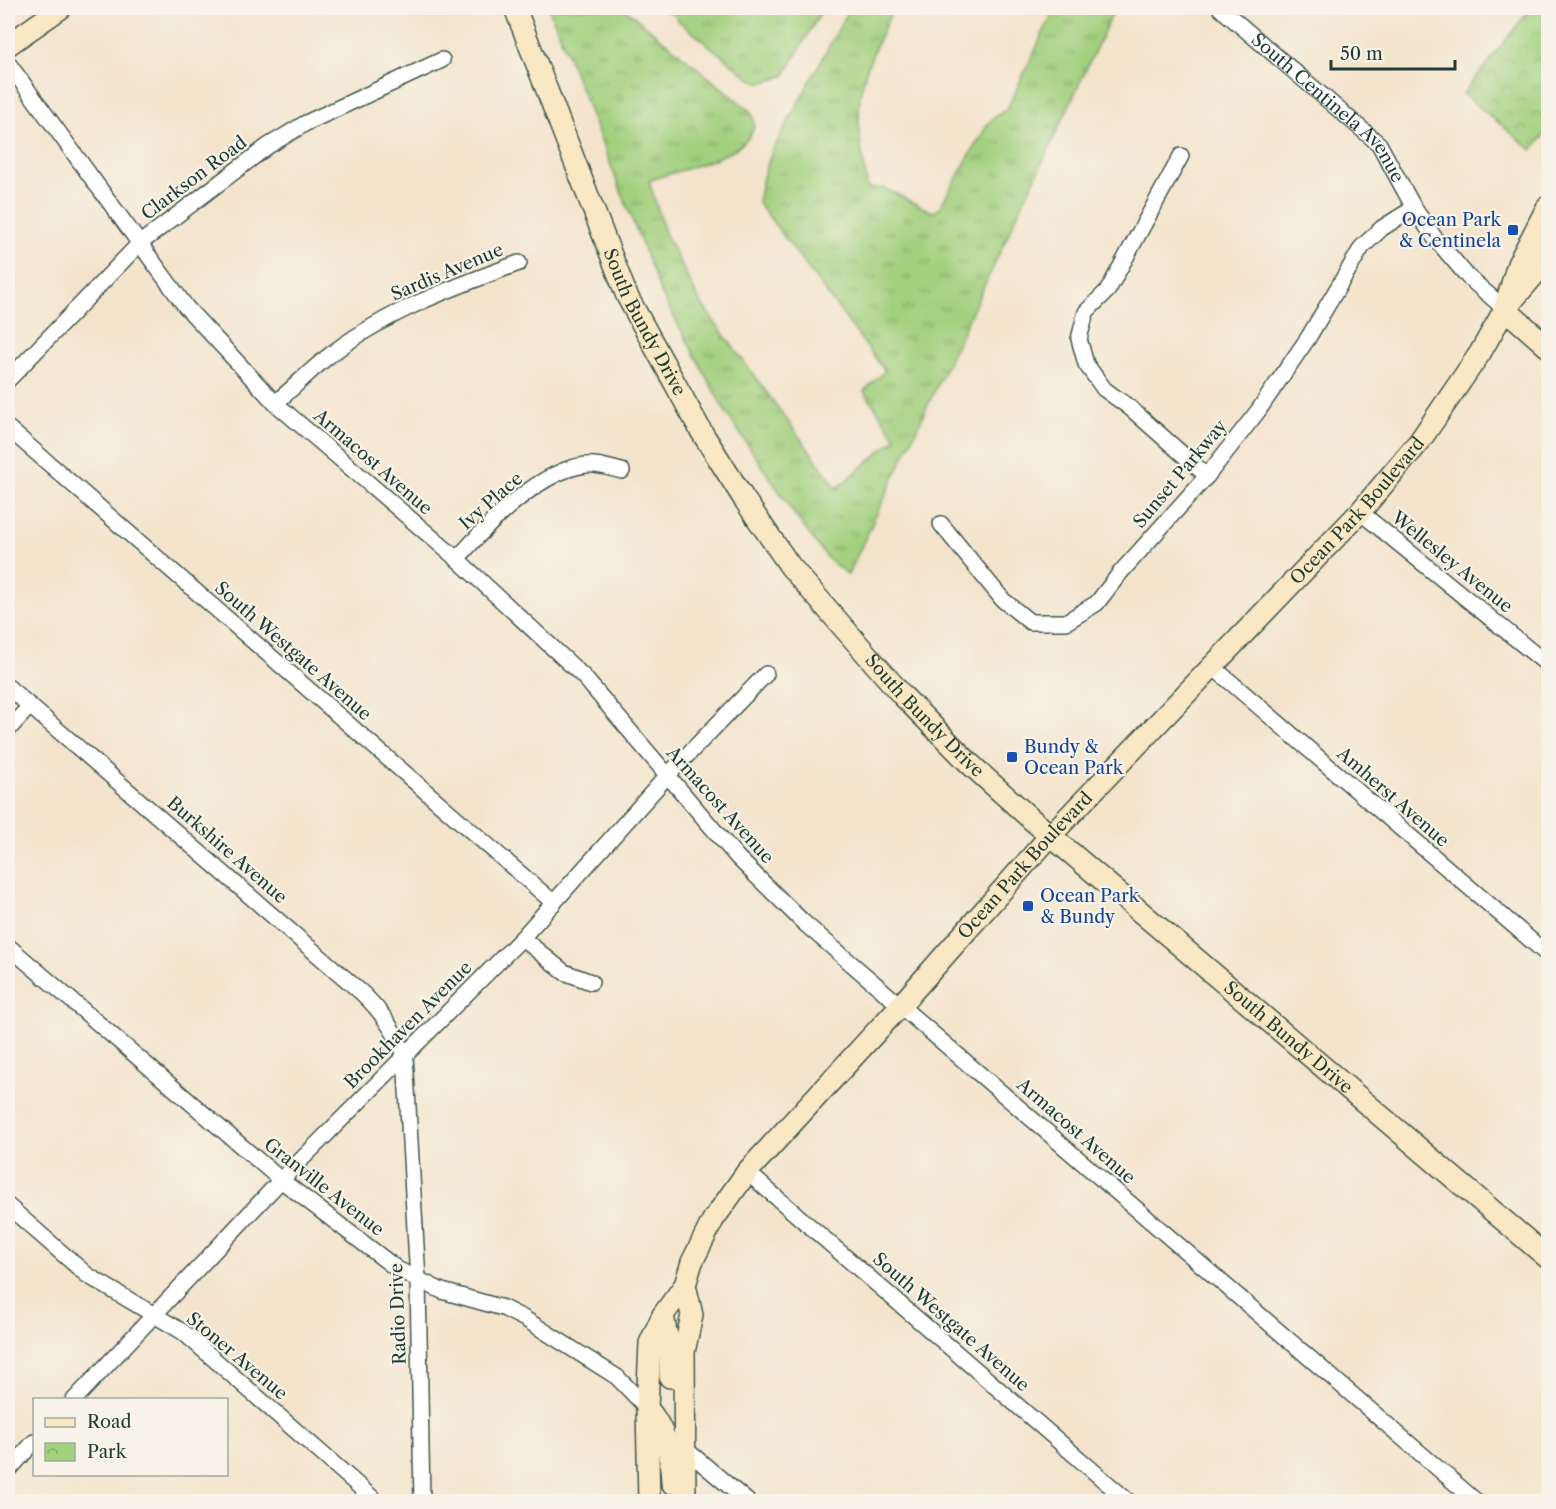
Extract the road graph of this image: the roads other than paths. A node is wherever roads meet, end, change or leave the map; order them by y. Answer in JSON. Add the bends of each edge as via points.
{"nodes":[{"id":1,"x":61,"y":8,"type":"edge"},
{"id":2,"x":514,"y":8,"type":"edge"},
{"id":3,"x":1220,"y":8,"type":"edge"},
{"id":4,"x":8,"y":45,"type":"edge"},
{"id":5,"x":442,"y":60,"type":"dead end"},
{"id":6,"x":8,"y":63,"type":"edge"},
{"id":7,"x":1181,"y":156,"type":"dead end"},
{"id":8,"x":1548,"y":206,"type":"edge"},
{"id":9,"x":1414,"y":208,"type":"junction"},
{"id":10,"x":139,"y":244,"type":"junction"},
{"id":11,"x":1548,"y":250,"type":"edge"},
{"id":12,"x":519,"y":262,"type":"dead end"},
{"id":13,"x":1505,"y":309,"type":"junction"},
{"id":14,"x":1548,"y":347,"type":"edge"},
{"id":15,"x":8,"y":380,"type":"edge"},
{"id":16,"x":275,"y":403,"type":"junction"},
{"id":17,"x":8,"y":428,"type":"edge"},
{"id":18,"x":622,"y":471,"type":"dead end"},
{"id":19,"x":1207,"y":476,"type":"junction"},
{"id":20,"x":1360,"y":512,"type":"junction"},
{"id":21,"x":941,"y":524,"type":"dead end"},
{"id":22,"x":457,"y":558,"type":"junction"},
{"id":23,"x":1548,"y":665,"type":"edge"},
{"id":24,"x":1213,"y":667,"type":"junction"},
{"id":25,"x":766,"y":674,"type":"dead end"},
{"id":26,"x":8,"y":687,"type":"edge"},
{"id":27,"x":30,"y":706,"type":"junction"},
{"id":28,"x":8,"y":730,"type":"edge"},
{"id":29,"x":667,"y":776,"type":"junction"},
{"id":30,"x":1050,"y":837,"type":"junction"},
{"id":31,"x":554,"y":903,"type":"junction"},
{"id":32,"x":522,"y":938,"type":"junction"},
{"id":33,"x":8,"y":946,"type":"edge"},
{"id":34,"x":1548,"y":955,"type":"edge"},
{"id":35,"x":591,"y":982,"type":"dead end"},
{"id":36,"x":900,"y":1006,"type":"junction"},
{"id":37,"x":405,"y":1055,"type":"junction"},
{"id":38,"x":747,"y":1172,"type":"junction"},
{"id":39,"x":281,"y":1180,"type":"junction"},
{"id":40,"x":8,"y":1206,"type":"edge"},
{"id":41,"x":1548,"y":1258,"type":"edge"},
{"id":42,"x":418,"y":1280,"type":"junction"},
{"id":43,"x":685,"y":1285,"type":"junction"},
{"id":44,"x":663,"y":1315,"type":"junction"},
{"id":45,"x":155,"y":1316,"type":"junction"},
{"id":46,"x":76,"y":1398,"type":"edge"},
{"id":47,"x":647,"y":1408,"type":"junction"},
{"id":48,"x":33,"y":1443,"type":"edge"},
{"id":49,"x":684,"y":1448,"type":"junction"},
{"id":50,"x":8,"y":1471,"type":"edge"},
{"id":51,"x":377,"y":1502,"type":"edge"},
{"id":52,"x":422,"y":1502,"type":"edge"},
{"id":53,"x":649,"y":1502,"type":"edge"},
{"id":54,"x":674,"y":1502,"type":"edge"},
{"id":55,"x":685,"y":1502,"type":"edge"},
{"id":56,"x":748,"y":1502,"type":"edge"},
{"id":57,"x":1129,"y":1502,"type":"edge"},
{"id":58,"x":1477,"y":1502,"type":"edge"}],
"edges":[{"from":1,"to":4,"type":"main road"},
{"from":2,"to":30,"type":"main road","name":"South Bundy Drive","via":[[627,296],[744,500],[790,566],[902,695]]},
{"from":3,"to":9,"type":"street","name":"South Centinela Avenue","via":[[1379,144]]},
{"from":5,"to":10,"type":"street","name":"Clarkson Road","via":[[306,123]]},
{"from":6,"to":10,"type":"street","name":"Armacost Avenue"},
{"from":7,"to":19,"type":"street","via":[[1108,291],[1086,312],[1079,339],[1086,364],[1104,389]]},
{"from":8,"to":13,"type":"main road","name":"Ocean Park Boulevard","via":[[1518,264]]},
{"from":9,"to":13,"type":"street","name":"South Centinela Avenue","via":[[1468,277]]},
{"from":9,"to":19,"type":"street","name":"Sunset Parkway","via":[[1382,228],[1362,247],[1308,338]]},
{"from":10,"to":15,"type":"street","name":"Clarkson Road"},
{"from":10,"to":16,"type":"street","name":"Armacost Avenue","via":[[186,307]]},
{"from":11,"to":13,"type":"main road","name":"Ocean Park Boulevard","via":[[1535,274]]},
{"from":12,"to":16,"type":"street","name":"Sardis Avenue","via":[[401,310],[332,353]]},
{"from":13,"to":14,"type":"main road","name":"South Centinela Avenue"},
{"from":13,"to":20,"type":"main road","name":"Ocean Park Boulevard","via":[[1419,442]]},
{"from":16,"to":22,"type":"street","name":"Armacost Avenue"},
{"from":17,"to":31,"type":"street","name":"South Westgate Avenue"},
{"from":18,"to":22,"type":"street","name":"Ivy Place","via":[[587,464],[556,475],[498,515]]},
{"from":19,"to":21,"type":"street","name":"Sunset Parkway","via":[[1097,603],[1066,622],[1030,622],[1021,615],[1003,600]]},
{"from":20,"to":23,"type":"street","name":"Wellesley Avenue"},
{"from":20,"to":24,"type":"main road","name":"Ocean Park Boulevard"},
{"from":22,"to":29,"type":"street","name":"Armacost Avenue","via":[[583,676]]},
{"from":24,"to":30,"type":"main road","name":"Ocean Park Boulevard"},
{"from":24,"to":34,"type":"street","name":"Amherst Avenue"},
{"from":25,"to":29,"type":"street","name":"Brookhaven Avenue"},
{"from":26,"to":27,"type":"street","name":"Burkshire Avenue"},
{"from":27,"to":28,"type":"street"},
{"from":27,"to":37,"type":"street","name":"Burkshire Avenue","via":[[362,993],[382,1012]]},
{"from":29,"to":31,"type":"street","name":"Brookhaven Avenue"},
{"from":29,"to":36,"type":"street","name":"Armacost Avenue","via":[[770,890]]},
{"from":30,"to":36,"type":"main road","name":"Ocean Park Boulevard"},
{"from":30,"to":41,"type":"main road","name":"South Bundy Drive"},
{"from":31,"to":32,"type":"street","name":"Brookhaven Avenue"},
{"from":32,"to":35,"type":"street","via":[[564,972]]},
{"from":32,"to":37,"type":"street","name":"Brookhaven Avenue"},
{"from":33,"to":39,"type":"street","name":"Granville Avenue"},
{"from":36,"to":38,"type":"main road","name":"Ocean Park Boulevard"},
{"from":36,"to":58,"type":"street","name":"Armacost Avenue"},
{"from":37,"to":39,"type":"street","name":"Brookhaven Avenue"},
{"from":37,"to":42,"type":"street","name":"Radio Drive"},
{"from":38,"to":43,"type":"main road","name":"Ocean Park Boulevard","via":[[714,1220]]},
{"from":38,"to":57,"type":"street","name":"South Westgate Avenue"},
{"from":39,"to":42,"type":"street","name":"Granville Avenue","via":[[397,1269]]},
{"from":39,"to":45,"type":"street","name":"Brookhaven Avenue"},
{"from":40,"to":45,"type":"street","name":"Stoner Avenue","via":[[87,1275]]},
{"from":42,"to":47,"type":"street","name":"Granville Avenue","via":[[525,1319],[617,1377]]},
{"from":42,"to":52,"type":"street","name":"Radio Drive"},
{"from":43,"to":44,"type":"main road"},
{"from":43,"to":49,"type":"main road","via":[[692,1316],[684,1352]]},
{"from":44,"to":47,"type":"main road","via":[[650,1343]]},
{"from":44,"to":49,"type":"main road","via":[[670,1353],[671,1412]]},
{"from":45,"to":46,"type":"street","name":"Brookhaven Avenue"},
{"from":45,"to":51,"type":"street","name":"Stoner Avenue","via":[[183,1332]]},
{"from":47,"to":53,"type":"main road"},
{"from":47,"to":54,"type":"main road","via":[[657,1419],[667,1442]]},
{"from":48,"to":50,"type":"street"},
{"from":49,"to":55,"type":"main road"},
{"from":49,"to":56,"type":"street"}]}
